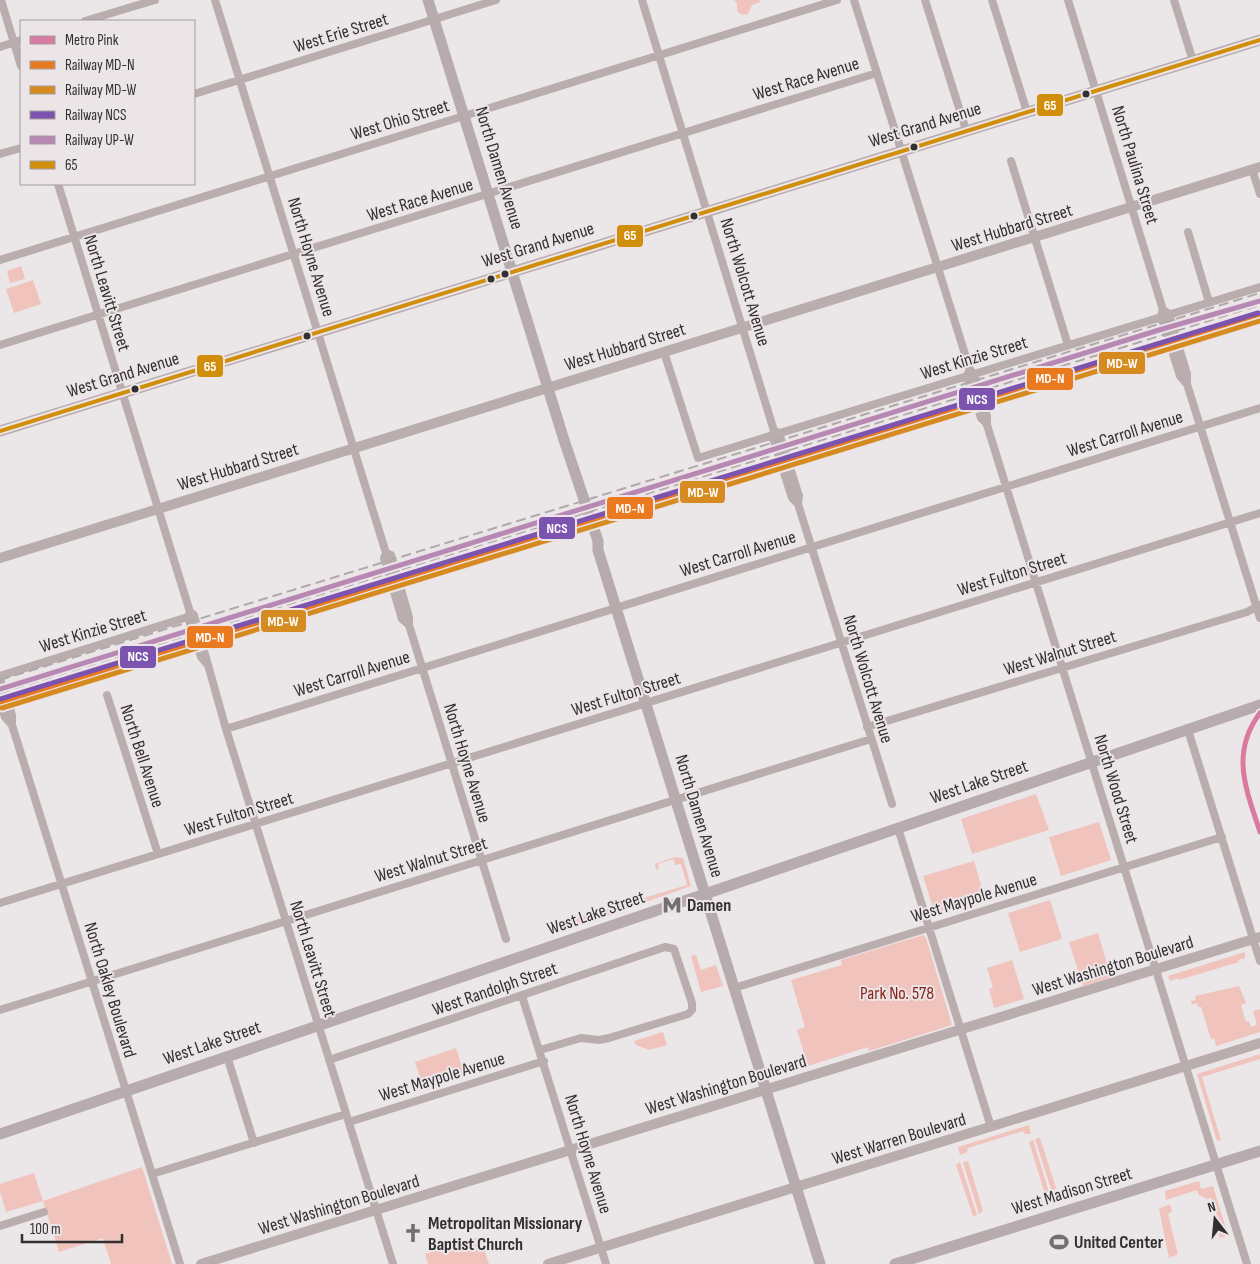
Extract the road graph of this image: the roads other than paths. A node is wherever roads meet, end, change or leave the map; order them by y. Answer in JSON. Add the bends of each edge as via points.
{"nodes":[{"id":1,"x":1,"y":0,"type":"edge"},
{"id":2,"x":155,"y":0,"type":"edge"},
{"id":3,"x":215,"y":0,"type":"edge"},
{"id":4,"x":428,"y":0,"type":"edge"},
{"id":5,"x":496,"y":0,"type":"edge"},
{"id":6,"x":642,"y":0,"type":"edge"},
{"id":7,"x":837,"y":0,"type":"edge"},
{"id":8,"x":854,"y":0,"type":"edge"},
{"id":9,"x":925,"y":0,"type":"edge"},
{"id":10,"x":992,"y":0,"type":"edge"},
{"id":11,"x":1068,"y":0,"type":"edge"},
{"id":12,"x":1174,"y":0,"type":"edge"},
{"id":13,"x":88,"y":20,"type":"edge"},
{"id":14,"x":434,"y":20,"type":"junction"},
{"id":15,"x":1260,"y":40,"type":"edge"},
{"id":16,"x":18,"y":42,"type":"edge"},
{"id":17,"x":0,"y":47,"type":"edge"},
{"id":18,"x":659,"y":55,"type":"junction"},
{"id":19,"x":20,"y":58,"type":"edge"},
{"id":20,"x":1193,"y":61,"type":"junction"},
{"id":21,"x":877,"y":73,"type":"junction"},
{"id":22,"x":240,"y":80,"type":"junction"},
{"id":23,"x":1096,"y":90,"type":"junction"},
{"id":24,"x":195,"y":94,"type":"edge"},
{"id":25,"x":1027,"y":112,"type":"junction"},
{"id":26,"x":464,"y":116,"type":"junction"},
{"id":27,"x":966,"y":130,"type":"junction"},
{"id":28,"x":684,"y":133,"type":"junction"},
{"id":29,"x":20,"y":148,"type":"edge"},
{"id":30,"x":901,"y":151,"type":"junction"},
{"id":31,"x":0,"y":154,"type":"edge"},
{"id":32,"x":1011,"y":161,"type":"dead end"},
{"id":33,"x":1256,"y":168,"type":"edge"},
{"id":34,"x":270,"y":176,"type":"junction"},
{"id":35,"x":58,"y":185,"type":"edge"},
{"id":36,"x":488,"y":194,"type":"junction"},
{"id":37,"x":1260,"y":194,"type":"edge"},
{"id":38,"x":1132,"y":207,"type":"junction"},
{"id":39,"x":708,"y":210,"type":"junction"},
{"id":40,"x":1188,"y":232,"type":"dead end"},
{"id":41,"x":74,"y":237,"type":"junction"},
{"id":42,"x":1035,"y":238,"type":"junction"},
{"id":43,"x":294,"y":254,"type":"junction"},
{"id":44,"x":0,"y":260,"type":"edge"},
{"id":45,"x":937,"y":268,"type":"junction"},
{"id":46,"x":512,"y":271,"type":"junction"},
{"id":47,"x":1260,"y":287,"type":"edge"},
{"id":48,"x":1209,"y":302,"type":"junction"},
{"id":49,"x":1164,"y":314,"type":"junction"},
{"id":50,"x":98,"y":315,"type":"junction"},
{"id":51,"x":744,"y":328,"type":"junction"},
{"id":52,"x":318,"y":332,"type":"junction"},
{"id":53,"x":0,"y":345,"type":"edge"},
{"id":54,"x":1068,"y":345,"type":"junction"},
{"id":55,"x":664,"y":352,"type":"junction"},
{"id":56,"x":970,"y":373,"type":"junction"},
{"id":57,"x":549,"y":388,"type":"junction"},
{"id":58,"x":122,"y":393,"type":"junction"},
{"id":59,"x":1260,"y":408,"type":"edge"},
{"id":60,"x":1200,"y":426,"type":"junction"},
{"id":61,"x":0,"y":432,"type":"edge"},
{"id":62,"x":775,"y":433,"type":"junction"},
{"id":63,"x":354,"y":448,"type":"junction"},
{"id":64,"x":1006,"y":487,"type":"junction"},
{"id":65,"x":158,"y":509,"type":"junction"},
{"id":66,"x":1260,"y":513,"type":"edge"},
{"id":67,"x":1230,"y":522,"type":"junction"},
{"id":68,"x":811,"y":547,"type":"junction"},
{"id":69,"x":0,"y":558,"type":"edge"},
{"id":70,"x":1036,"y":583,"type":"junction"},
{"id":71,"x":1258,"y":606,"type":"edge"},
{"id":72,"x":616,"y":608,"type":"junction"},
{"id":73,"x":191,"y":614,"type":"junction"},
{"id":74,"x":1260,"y":618,"type":"edge"},
{"id":75,"x":841,"y":643,"type":"junction"},
{"id":76,"x":422,"y":668,"type":"junction"},
{"id":77,"x":1062,"y":668,"type":"junction"},
{"id":78,"x":0,"y":677,"type":"edge"},
{"id":79,"x":107,"y":695,"type":"dead end"},
{"id":80,"x":0,"y":701,"type":"edge"},
{"id":81,"x":646,"y":703,"type":"junction"},
{"id":82,"x":1260,"y":705,"type":"edge"},
{"id":83,"x":12,"y":724,"type":"junction"},
{"id":84,"x":868,"y":727,"type":"junction"},
{"id":85,"x":226,"y":729,"type":"junction"},
{"id":86,"x":1188,"y":730,"type":"junction"},
{"id":87,"x":871,"y":739,"type":"junction"},
{"id":88,"x":1092,"y":762,"type":"junction"},
{"id":89,"x":452,"y":763,"type":"junction"},
{"id":90,"x":676,"y":800,"type":"junction"},
{"id":91,"x":892,"y":804,"type":"dead end"},
{"id":92,"x":256,"y":824,"type":"junction"},
{"id":93,"x":898,"y":828,"type":"junction"},
{"id":94,"x":1222,"y":837,"type":"junction"},
{"id":95,"x":158,"y":854,"type":"junction"},
{"id":96,"x":482,"y":860,"type":"junction"},
{"id":97,"x":1124,"y":868,"type":"junction"},
{"id":98,"x":62,"y":884,"type":"junction"},
{"id":99,"x":705,"y":894,"type":"junction"},
{"id":100,"x":0,"y":903,"type":"edge"},
{"id":101,"x":286,"y":922,"type":"junction"},
{"id":102,"x":929,"y":928,"type":"junction"},
{"id":103,"x":1257,"y":938,"type":"edge"},
{"id":104,"x":506,"y":939,"type":"dead end"},
{"id":105,"x":1260,"y":961,"type":"edge"},
{"id":106,"x":1156,"y":969,"type":"junction"},
{"id":107,"x":92,"y":982,"type":"junction"},
{"id":108,"x":734,"y":988,"type":"junction"},
{"id":109,"x":522,"y":996,"type":"junction"},
{"id":110,"x":0,"y":1010,"type":"edge"},
{"id":111,"x":318,"y":1025,"type":"junction"},
{"id":112,"x":961,"y":1030,"type":"junction"},
{"id":113,"x":1260,"y":1043,"type":"edge"},
{"id":114,"x":540,"y":1050,"type":"junction"},
{"id":115,"x":227,"y":1056,"type":"junction"},
{"id":116,"x":329,"y":1060,"type":"junction"},
{"id":117,"x":544,"y":1061,"type":"junction"},
{"id":118,"x":1186,"y":1066,"type":"junction"},
{"id":119,"x":766,"y":1090,"type":"junction"},
{"id":120,"x":126,"y":1091,"type":"junction"},
{"id":121,"x":347,"y":1118,"type":"junction"},
{"id":122,"x":990,"y":1127,"type":"junction"},
{"id":123,"x":0,"y":1134,"type":"edge"},
{"id":124,"x":254,"y":1142,"type":"junction"},
{"id":125,"x":571,"y":1150,"type":"junction"},
{"id":126,"x":1260,"y":1151,"type":"edge"},
{"id":127,"x":1216,"y":1164,"type":"junction"},
{"id":128,"x":152,"y":1174,"type":"junction"},
{"id":129,"x":796,"y":1188,"type":"junction"},
{"id":130,"x":376,"y":1210,"type":"junction"},
{"id":131,"x":44,"y":1212,"type":"dead end"},
{"id":132,"x":0,"y":1226,"type":"edge"},
{"id":133,"x":601,"y":1248,"type":"junction"},
{"id":134,"x":180,"y":1264,"type":"edge"},
{"id":135,"x":201,"y":1264,"type":"edge"},
{"id":136,"x":393,"y":1264,"type":"edge"},
{"id":137,"x":548,"y":1264,"type":"edge"},
{"id":138,"x":606,"y":1264,"type":"edge"},
{"id":139,"x":820,"y":1264,"type":"edge"},
{"id":140,"x":895,"y":1264,"type":"edge"},
{"id":141,"x":1247,"y":1264,"type":"edge"}],
"edges":[{"from":1,"to":16,"type":"street"},
{"from":2,"to":13,"type":"street"},
{"from":3,"to":22,"type":"street","name":"North Hoyne Avenue"},
{"from":4,"to":14,"type":"main road","name":"North Damen Avenue"},
{"from":5,"to":14,"type":"street","name":"West Erie Street"},
{"from":6,"to":18,"type":"street","name":"North Wolcott Avenue"},
{"from":7,"to":18,"type":"street","name":"West Ohio Street"},
{"from":8,"to":21,"type":"street","name":"North Wood Street"},
{"from":9,"to":27,"type":"street"},
{"from":10,"to":25,"type":"street"},
{"from":11,"to":23,"type":"street","name":"North Paulina Street"},
{"from":12,"to":20,"type":"street"},
{"from":14,"to":22,"type":"street","name":"West Erie Street"},
{"from":14,"to":26,"type":"main road","name":"North Damen Avenue"},
{"from":15,"to":20,"type":"main road","name":"West Grand Avenue"},
{"from":16,"to":17,"type":"street"},
{"from":16,"to":19,"type":"street"},
{"from":18,"to":26,"type":"street","name":"West Ohio Street"},
{"from":18,"to":28,"type":"street","name":"North Wolcott Avenue"},
{"from":20,"to":23,"type":"main road","name":"West Grand Avenue"},
{"from":21,"to":28,"type":"street","name":"West Race Avenue"},
{"from":21,"to":30,"type":"street","name":"North Wood Street"},
{"from":22,"to":24,"type":"street","name":"West Erie Street"},
{"from":22,"to":34,"type":"street","name":"North Hoyne Avenue"},
{"from":23,"to":25,"type":"main road","name":"West Grand Avenue"},
{"from":23,"to":38,"type":"street","name":"North Paulina Street"},
{"from":25,"to":27,"type":"main road","name":"West Grand Avenue"},
{"from":26,"to":34,"type":"street","name":"West Ohio Street"},
{"from":26,"to":36,"type":"main road","name":"North Damen Avenue"},
{"from":27,"to":30,"type":"main road","name":"West Grand Avenue"},
{"from":28,"to":36,"type":"street","name":"West Race Avenue"},
{"from":28,"to":39,"type":"street","name":"North Wolcott Avenue"},
{"from":29,"to":31,"type":"street"},
{"from":30,"to":39,"type":"main road","name":"West Grand Avenue"},
{"from":30,"to":45,"type":"street","name":"North Wood Street"},
{"from":32,"to":42,"type":"street"},
{"from":33,"to":37,"type":"street"},
{"from":33,"to":38,"type":"street","name":"West Hubbard Street"},
{"from":34,"to":41,"type":"street","name":"West Ohio Street"},
{"from":34,"to":43,"type":"street","name":"North Hoyne Avenue"},
{"from":35,"to":41,"type":"street","name":"North Leavitt Street"},
{"from":36,"to":43,"type":"street","name":"West Race Avenue"},
{"from":36,"to":46,"type":"main road","name":"North Damen Avenue"},
{"from":38,"to":42,"type":"street","name":"West Hubbard Street"},
{"from":38,"to":49,"type":"street","name":"North Paulina Street"},
{"from":39,"to":46,"type":"main road","name":"West Grand Avenue"},
{"from":39,"to":51,"type":"street","name":"North Wolcott Avenue"},
{"from":40,"to":48,"type":"street"},
{"from":41,"to":44,"type":"street","name":"West Ohio Street"},
{"from":41,"to":50,"type":"street","name":"North Leavitt Street"},
{"from":42,"to":45,"type":"street","name":"West Hubbard Street"},
{"from":42,"to":54,"type":"street"},
{"from":43,"to":50,"type":"street","name":"West Race Avenue"},
{"from":43,"to":52,"type":"street","name":"North Hoyne Avenue"},
{"from":45,"to":51,"type":"street","name":"West Hubbard Street"},
{"from":45,"to":56,"type":"street","name":"North Wood Street"},
{"from":46,"to":52,"type":"main road","name":"West Grand Avenue"},
{"from":46,"to":57,"type":"main road","name":"North Damen Avenue"},
{"from":47,"to":48,"type":"street","name":"West Kinzie Street"},
{"from":48,"to":49,"type":"street","name":"West Kinzie Street"},
{"from":49,"to":54,"type":"street","name":"West Kinzie Street"},
{"from":49,"to":60,"type":"street","name":"North Paulina Street","via":[[1180,376],[1187,384]]},
{"from":50,"to":53,"type":"street","name":"West Race Avenue"},
{"from":50,"to":58,"type":"street","name":"North Leavitt Street"},
{"from":51,"to":55,"type":"street","name":"West Hubbard Street"},
{"from":51,"to":62,"type":"street","name":"North Wolcott Avenue"},
{"from":52,"to":58,"type":"main road","name":"West Grand Avenue"},
{"from":52,"to":63,"type":"street","name":"North Hoyne Avenue"},
{"from":54,"to":56,"type":"street","name":"West Kinzie Street"},
{"from":55,"to":57,"type":"street","name":"West Hubbard Street"},
{"from":55,"to":62,"type":"street","name":"West Kinzie Street","via":[[698,458]]},
{"from":56,"to":62,"type":"street","name":"West Kinzie Street"},
{"from":56,"to":64,"type":"street","name":"North Wood Street","via":[[981,418],[986,423]]},
{"from":57,"to":63,"type":"street","name":"West Hubbard Street"},
{"from":57,"to":72,"type":"main road","name":"North Damen Avenue","via":[[580,490],[584,493]]},
{"from":58,"to":61,"type":"main road","name":"West Grand Avenue"},
{"from":58,"to":65,"type":"street","name":"North Leavitt Street"},
{"from":59,"to":60,"type":"street","name":"West Carroll Avenue"},
{"from":60,"to":64,"type":"street","name":"West Carroll Avenue"},
{"from":60,"to":67,"type":"street","name":"North Paulina Street"},
{"from":62,"to":68,"type":"street","name":"North Wolcott Avenue","via":[[799,496],[798,504]]},
{"from":63,"to":65,"type":"street","name":"West Hubbard Street"},
{"from":63,"to":76,"type":"street","name":"North Hoyne Avenue","via":[[402,619],[409,625]]},
{"from":64,"to":68,"type":"street","name":"West Carroll Avenue"},
{"from":64,"to":70,"type":"street","name":"North Wood Street"},
{"from":65,"to":69,"type":"street","name":"West Hubbard Street"},
{"from":65,"to":73,"type":"street","name":"North Leavitt Street"},
{"from":66,"to":67,"type":"street","name":"West Fulton Street"},
{"from":67,"to":70,"type":"street","name":"West Fulton Street"},
{"from":67,"to":71,"type":"street","name":"North Paulina Street"},
{"from":68,"to":72,"type":"street","name":"West Carroll Avenue"},
{"from":68,"to":75,"type":"street","name":"North Wolcott Avenue"},
{"from":70,"to":75,"type":"street","name":"West Fulton Street"},
{"from":70,"to":77,"type":"street","name":"North Wood Street"},
{"from":71,"to":74,"type":"street","name":"North Paulina Street"},
{"from":71,"to":77,"type":"street","name":"West Walnut Street"},
{"from":72,"to":76,"type":"street","name":"West Carroll Avenue"},
{"from":72,"to":81,"type":"main road","name":"North Damen Avenue"},
{"from":73,"to":78,"type":"street","name":"West Kinzie Street"},
{"from":73,"to":85,"type":"street","name":"North Leavitt Street","via":[[207,655],[206,663]]},
{"from":75,"to":81,"type":"street","name":"West Fulton Street"},
{"from":75,"to":84,"type":"street","name":"North Wolcott Avenue"},
{"from":76,"to":85,"type":"street","name":"West Carroll Avenue"},
{"from":76,"to":89,"type":"street","name":"North Hoyne Avenue"},
{"from":77,"to":84,"type":"street","name":"West Walnut Street"},
{"from":77,"to":88,"type":"street","name":"North Wood Street"},
{"from":78,"to":83,"type":"street","name":"North Oakley Boulevard"},
{"from":79,"to":95,"type":"street","name":"North Bell Avenue"},
{"from":80,"to":83,"type":"street","name":"North Oakley Boulevard","via":[[5,717]]},
{"from":81,"to":89,"type":"street","name":"West Fulton Street"},
{"from":81,"to":90,"type":"main road","name":"North Damen Avenue"},
{"from":82,"to":86,"type":"main road","name":"West Lake Street"},
{"from":83,"to":98,"type":"street","name":"North Oakley Boulevard"},
{"from":84,"to":87,"type":"street","name":"North Wolcott Avenue"},
{"from":85,"to":92,"type":"street","name":"North Leavitt Street"},
{"from":86,"to":88,"type":"main road","name":"West Lake Street"},
{"from":86,"to":94,"type":"street"},
{"from":87,"to":90,"type":"street","name":"West Walnut Street"},
{"from":87,"to":91,"type":"street","name":"North Wolcott Avenue"},
{"from":88,"to":93,"type":"main road","name":"West Lake Street"},
{"from":88,"to":97,"type":"street","name":"North Wood Street"},
{"from":89,"to":92,"type":"street","name":"West Fulton Street"},
{"from":89,"to":96,"type":"street","name":"North Hoyne Avenue"},
{"from":90,"to":96,"type":"street","name":"West Walnut Street"},
{"from":90,"to":99,"type":"main road","name":"North Damen Avenue"},
{"from":92,"to":95,"type":"street","name":"West Fulton Street"},
{"from":92,"to":101,"type":"street","name":"North Leavitt Street"},
{"from":93,"to":99,"type":"main road","name":"West Lake Street"},
{"from":93,"to":102,"type":"street"},
{"from":94,"to":97,"type":"street","name":"West Maypole Avenue"},
{"from":94,"to":103,"type":"street"},
{"from":95,"to":98,"type":"street","name":"West Fulton Street"},
{"from":96,"to":101,"type":"street","name":"West Walnut Street"},
{"from":96,"to":104,"type":"street","name":"North Hoyne Avenue"},
{"from":97,"to":102,"type":"street","name":"West Maypole Avenue"},
{"from":97,"to":106,"type":"street","name":"North Wood Street"},
{"from":98,"to":100,"type":"street","name":"West Fulton Street"},
{"from":98,"to":107,"type":"street","name":"North Oakley Boulevard"},
{"from":99,"to":108,"type":"main road","name":"North Damen Avenue"},
{"from":99,"to":111,"type":"main road","name":"West Lake Street"},
{"from":101,"to":107,"type":"street","name":"West Walnut Street"},
{"from":101,"to":111,"type":"street","name":"North Leavitt Street"},
{"from":102,"to":108,"type":"street","name":"West Maypole Avenue"},
{"from":102,"to":112,"type":"street"},
{"from":103,"to":105,"type":"street"},
{"from":103,"to":106,"type":"street","name":"West Washington Boulevard"},
{"from":106,"to":112,"type":"street","name":"West Washington Boulevard"},
{"from":106,"to":118,"type":"street","name":"North Wood Street"},
{"from":107,"to":110,"type":"street","name":"West Walnut Street"},
{"from":107,"to":120,"type":"street","name":"North Oakley Boulevard"},
{"from":108,"to":119,"type":"main road","name":"North Damen Avenue"},
{"from":109,"to":114,"type":"street","name":"North Hoyne Avenue"},
{"from":109,"to":114,"type":"street","name":"West Randolph Street","via":[[671,946],[692,1003],[688,1014],[609,1038],[581,1038]]},
{"from":109,"to":116,"type":"street","name":"West Randolph Street"},
{"from":111,"to":115,"type":"main road","name":"West Lake Street"},
{"from":111,"to":116,"type":"street","name":"North Leavitt Street"},
{"from":112,"to":119,"type":"street","name":"West Washington Boulevard"},
{"from":112,"to":122,"type":"street"},
{"from":113,"to":118,"type":"street","name":"West Warren Boulevard"},
{"from":114,"to":117,"type":"street","name":"North Hoyne Avenue"},
{"from":115,"to":120,"type":"main road","name":"West Lake Street"},
{"from":115,"to":124,"type":"street"},
{"from":116,"to":121,"type":"street","name":"North Leavitt Street"},
{"from":117,"to":121,"type":"street","name":"West Maypole Avenue"},
{"from":117,"to":125,"type":"street","name":"North Hoyne Avenue"},
{"from":118,"to":122,"type":"street","name":"West Warren Boulevard"},
{"from":118,"to":127,"type":"street","name":"North Wood Street"},
{"from":119,"to":125,"type":"street","name":"West Washington Boulevard"},
{"from":119,"to":129,"type":"main road","name":"North Damen Avenue"},
{"from":120,"to":123,"type":"main road","name":"West Lake Street"},
{"from":120,"to":128,"type":"street","name":"North Oakley Boulevard"},
{"from":121,"to":124,"type":"street","name":"West Maypole Avenue"},
{"from":121,"to":130,"type":"street","name":"North Leavitt Street"},
{"from":122,"to":129,"type":"street","name":"West Warren Boulevard"},
{"from":124,"to":128,"type":"street","name":"West Maypole Avenue"},
{"from":125,"to":130,"type":"street","name":"West Washington Boulevard"},
{"from":125,"to":133,"type":"street","name":"North Hoyne Avenue"},
{"from":126,"to":127,"type":"main road","name":"West Madison Street"},
{"from":127,"to":140,"type":"main road","name":"West Madison Street"},
{"from":127,"to":141,"type":"street","name":"North Wood Street"},
{"from":128,"to":134,"type":"street","name":"North Oakley Boulevard"},
{"from":129,"to":133,"type":"street","name":"West Warren Boulevard"},
{"from":129,"to":139,"type":"main road","name":"North Damen Avenue"},
{"from":130,"to":135,"type":"street","name":"West Washington Boulevard"},
{"from":130,"to":136,"type":"street","name":"North Leavitt Street"},
{"from":131,"to":132,"type":"street"},
{"from":133,"to":137,"type":"street","name":"West Warren Boulevard"},
{"from":133,"to":138,"type":"street","name":"North Hoyne Avenue"}]}
